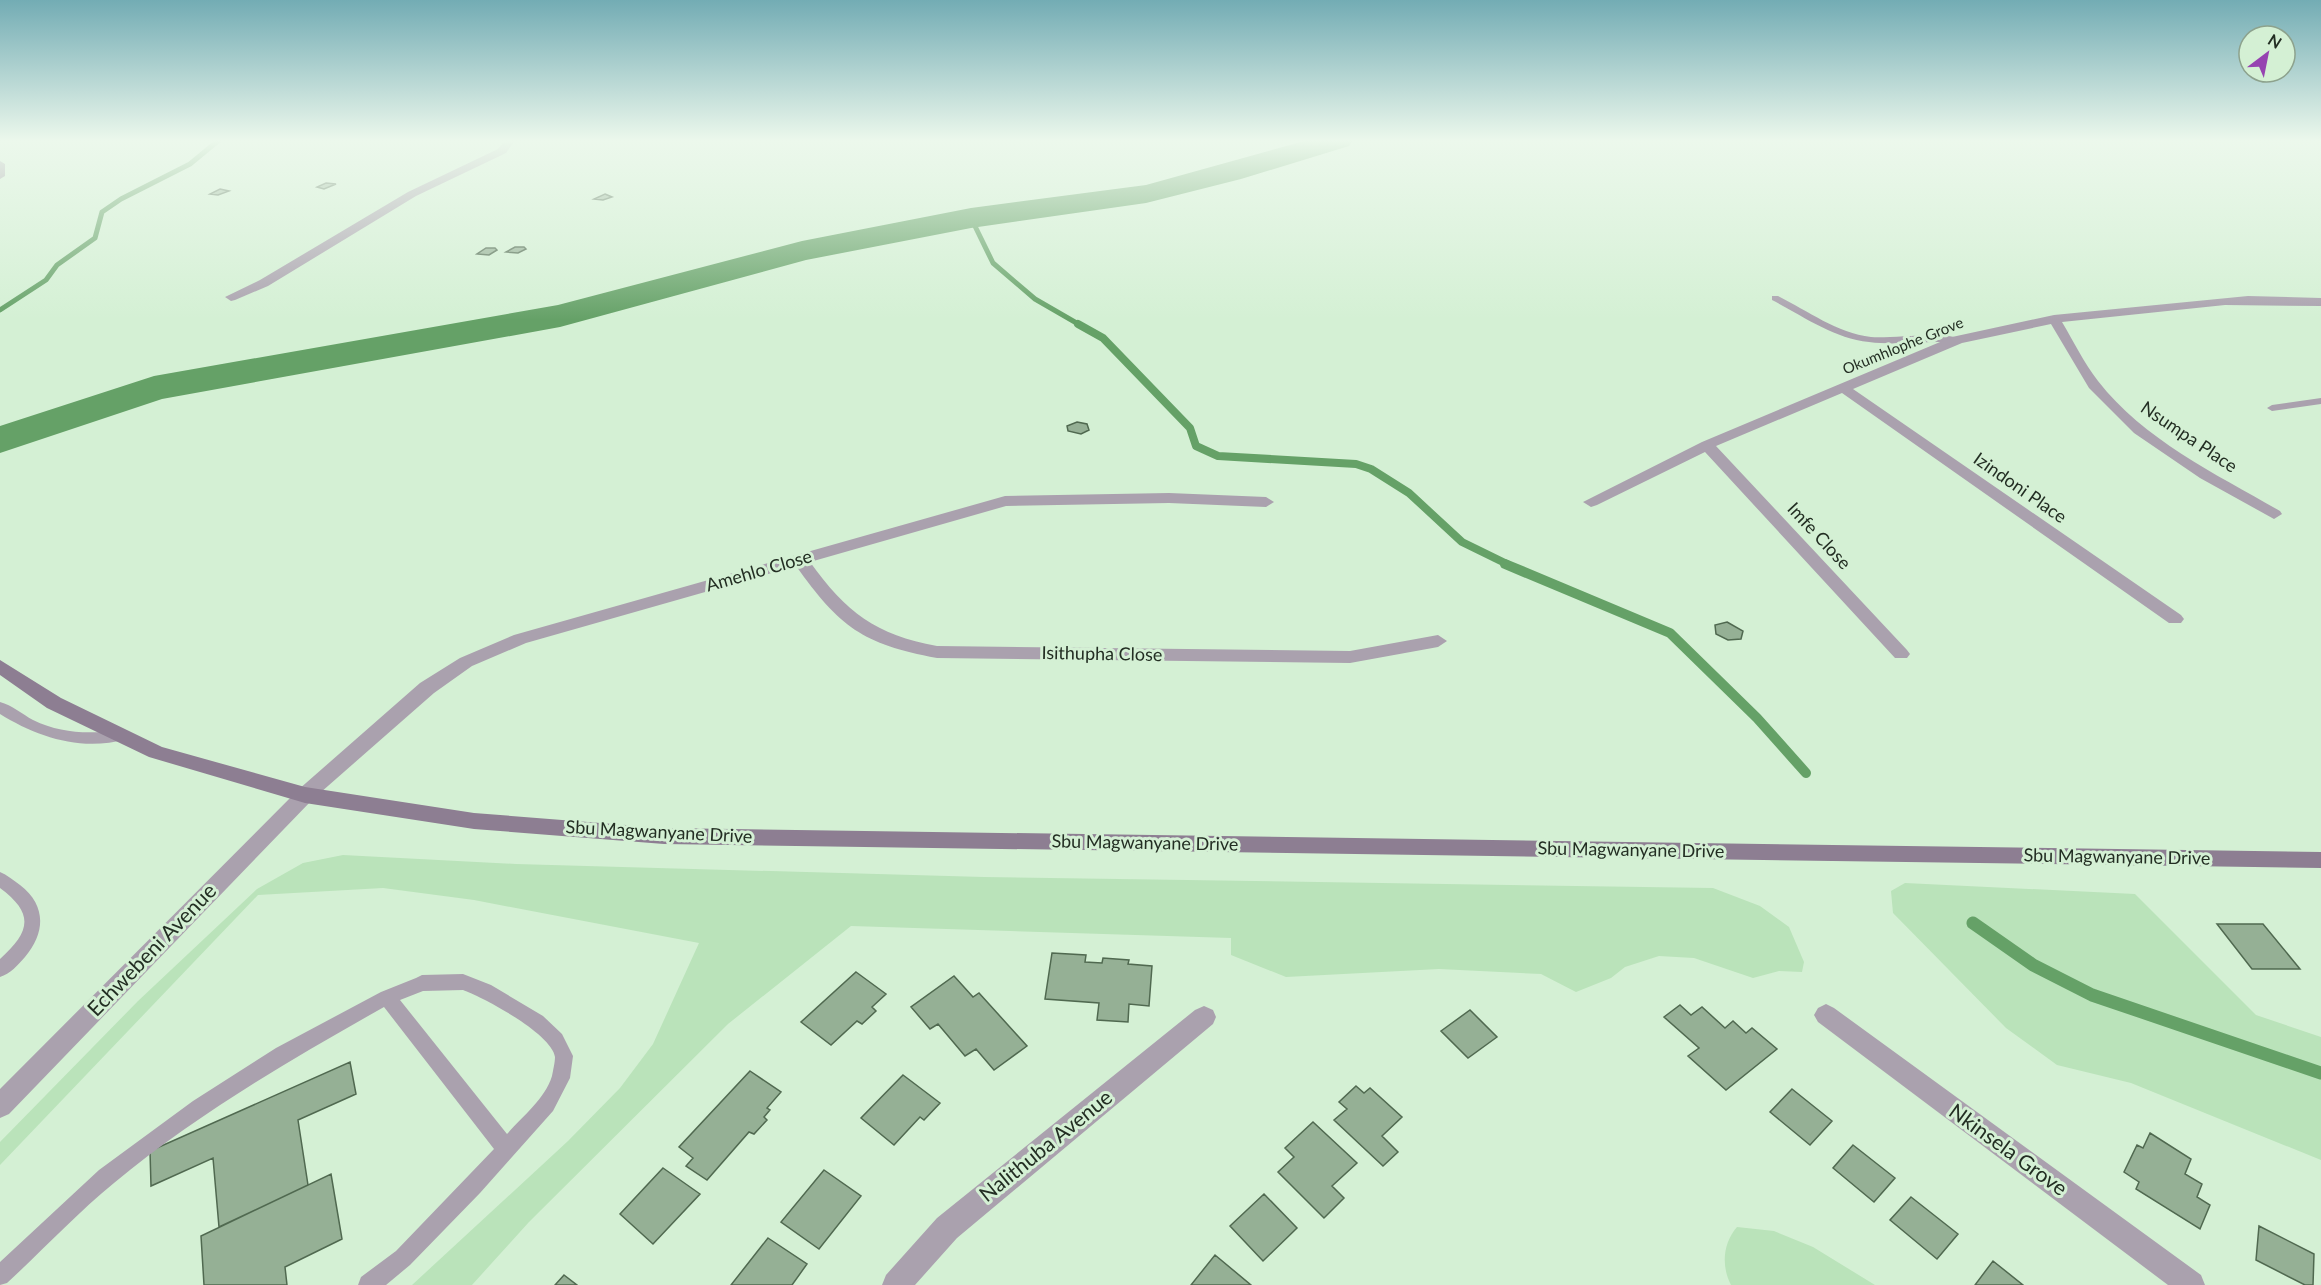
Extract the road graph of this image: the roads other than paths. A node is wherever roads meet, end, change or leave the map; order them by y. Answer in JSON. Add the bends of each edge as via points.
{"nodes":[{"id":1,"x":402,"y":200,"type":"edge"},
{"id":2,"x":231,"y":297,"type":"dead end"},
{"id":3,"x":1775,"y":298,"type":"dead end"},
{"id":4,"x":2321,"y":302,"type":"edge"},
{"id":5,"x":2054,"y":319,"type":"junction"},
{"id":6,"x":1957,"y":340,"type":"junction"},
{"id":7,"x":1843,"y":388,"type":"junction"},
{"id":8,"x":2321,"y":401,"type":"edge"},
{"id":9,"x":2272,"y":408,"type":"dead end"},
{"id":10,"x":1707,"y":445,"type":"junction"},
{"id":11,"x":1266,"y":502,"type":"dead end"},
{"id":12,"x":1591,"y":502,"type":"dead end"},
{"id":13,"x":2274,"y":514,"type":"dead end"},
{"id":14,"x":799,"y":560,"type":"junction"},
{"id":15,"x":2175,"y":619,"type":"dead end"},
{"id":16,"x":1438,"y":641,"type":"dead end"},
{"id":17,"x":1901,"y":654,"type":"dead end"},
{"id":18,"x":0,"y":666,"type":"edge"},
{"id":19,"x":0,"y":707,"type":"edge"},
{"id":20,"x":121,"y":735,"type":"junction"},
{"id":21,"x":305,"y":795,"type":"junction"},
{"id":22,"x":2321,"y":860,"type":"edge"},
{"id":23,"x":0,"y":879,"type":"edge"},
{"id":24,"x":0,"y":970,"type":"edge"},
{"id":25,"x":387,"y":997,"type":"junction"},
{"id":26,"x":1826,"y":1015,"type":"dead end"},
{"id":27,"x":1204,"y":1017,"type":"dead end"},
{"id":28,"x":0,"y":1106,"type":"edge"},
{"id":29,"x":506,"y":1149,"type":"junction"},
{"id":30,"x":0,"y":1276,"type":"edge"},
{"id":31,"x":369,"y":1285,"type":"edge"},
{"id":32,"x":896,"y":1285,"type":"edge"},
{"id":33,"x":2191,"y":1285,"type":"edge"}],
"edges":[{"from":1,"to":2,"type":"street","via":[[264,283]]},
{"from":3,"to":6,"type":"lane","via":[[1858,338]]},
{"from":4,"to":5,"type":"street","name":"Okumhlophe Grove","via":[[2240,298]]},
{"from":5,"to":6,"type":"street","name":"Okumhlophe Grove"},
{"from":5,"to":13,"type":"street","name":"Nsumpa Place","via":[[2099,392],[2121,414],[2156,443]]},
{"from":6,"to":7,"type":"street","name":"Okumhlophe Grove"},
{"from":7,"to":10,"type":"street","name":"Okumhlophe Grove"},
{"from":7,"to":15,"type":"street","name":"Izindoni Place"},
{"from":8,"to":9,"type":"lane"},
{"from":10,"to":12,"type":"street","name":"Okumhlophe Grove"},
{"from":10,"to":17,"type":"street","name":"Imfe Close"},
{"from":11,"to":14,"type":"street","name":"Amehlo Close","via":[[1169,498],[1005,501]]},
{"from":14,"to":16,"type":"street","name":"Isithupha Close","via":[[839,610],[865,628],[898,645],[937,652],[1350,657]]},
{"from":14,"to":21,"type":"street","name":"Amehlo Close","via":[[520,639],[466,662],[427,688]]},
{"from":18,"to":20,"type":"main road","name":"Sbu Magwanyane Drive","via":[[54,703]]},
{"from":19,"to":20,"type":"lane","via":[[28,725],[62,737],[91,740]]},
{"from":20,"to":21,"type":"main road","name":"Sbu Magwanyane Drive","via":[[156,752]]},
{"from":21,"to":22,"type":"main road","name":"Sbu Magwanyane Drive","via":[[474,821],[664,836]]},
{"from":21,"to":28,"type":"street","name":"Echwebeni Avenue"},
{"from":23,"to":24,"type":"lane","via":[[27,902],[35,918],[32,932]]},
{"from":25,"to":29,"type":"lane"},
{"from":25,"to":29,"type":"lane","via":[[422,983],[463,982],[485,990],[537,1022],[556,1040],[564,1056],[561,1078],[546,1105]]},
{"from":25,"to":30,"type":"lane","via":[[283,1054],[200,1107],[106,1177]]},
{"from":26,"to":33,"type":"street","name":"Nkinsela Grove"},
{"from":27,"to":32,"type":"street","name":"Nalithuba Avenue","via":[[947,1228]]},
{"from":29,"to":31,"type":"lane","via":[[403,1258]]}]}
